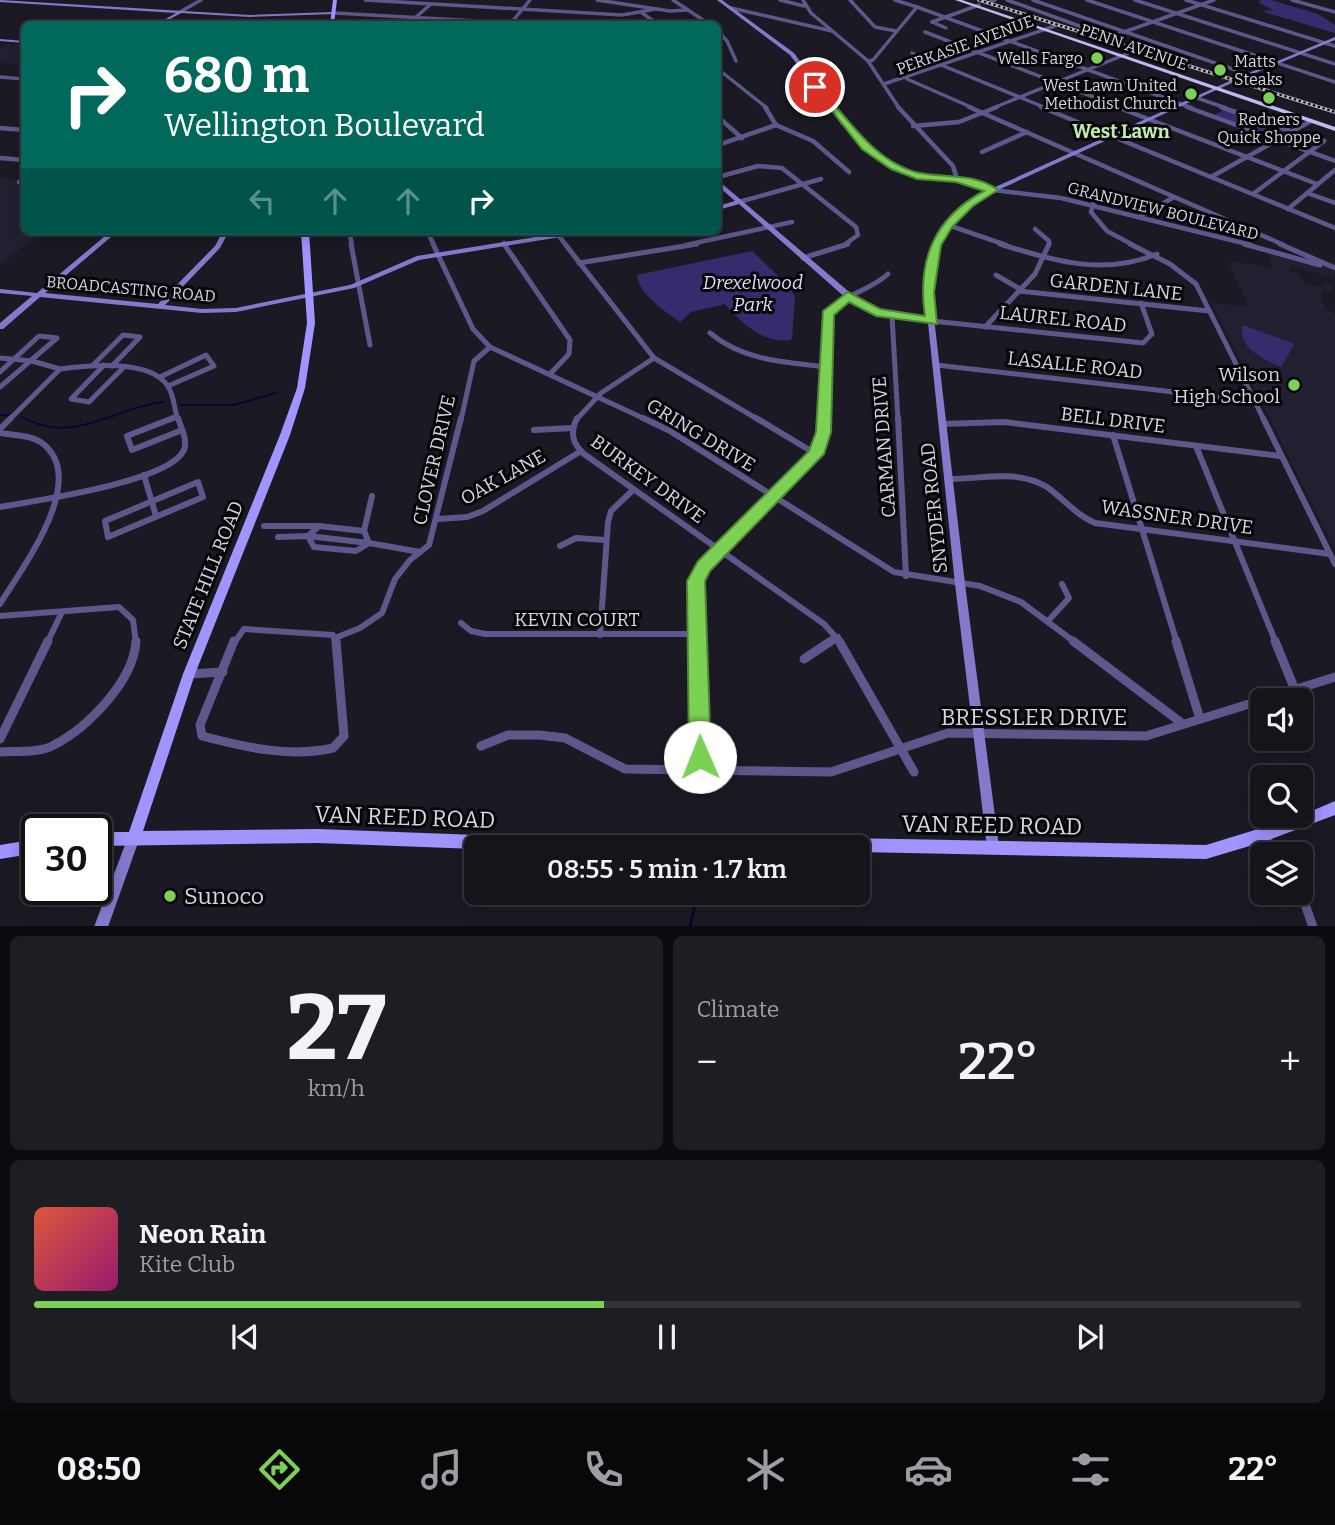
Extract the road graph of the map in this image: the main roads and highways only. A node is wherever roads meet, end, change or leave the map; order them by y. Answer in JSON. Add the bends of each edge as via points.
{"nodes":[{"id":1,"x":333,"y":0,"type":"edge"},
{"id":2,"x":957,"y":0,"type":"edge"},
{"id":3,"x":964,"y":0,"type":"edge"},
{"id":4,"x":977,"y":6,"type":"junction"},
{"id":5,"x":331,"y":21,"type":"edge"},
{"id":6,"x":1335,"y":128,"type":"edge"},
{"id":7,"x":305,"y":235,"type":"edge"},
{"id":8,"x":1335,"y":808,"type":"edge"},
{"id":9,"x":134,"y":837,"type":"junction"},
{"id":10,"x":112,"y":838,"type":"edge"},
{"id":11,"x":21,"y":849,"type":"edge"},
{"id":12,"x":0,"y":852,"type":"edge"}],
"edges":[{"from":1,"to":5,"type":"main road"},
{"from":2,"to":4,"type":"highway","name":"PENN AVENUE"},
{"from":3,"to":4,"type":"highway","name":"PENN AVENUE"},
{"from":4,"to":6,"type":"highway","name":"PENN AVENUE"},
{"from":7,"to":9,"type":"main road","name":"STATE HILL ROAD","via":[[311,296],[301,388],[189,674]]},
{"from":8,"to":9,"type":"main road","name":"VAN REED ROAD","via":[[1206,852],[527,844],[318,836]]},
{"from":9,"to":10,"type":"main road","name":"VAN REED ROAD"},
{"from":11,"to":12,"type":"main road"}]}
